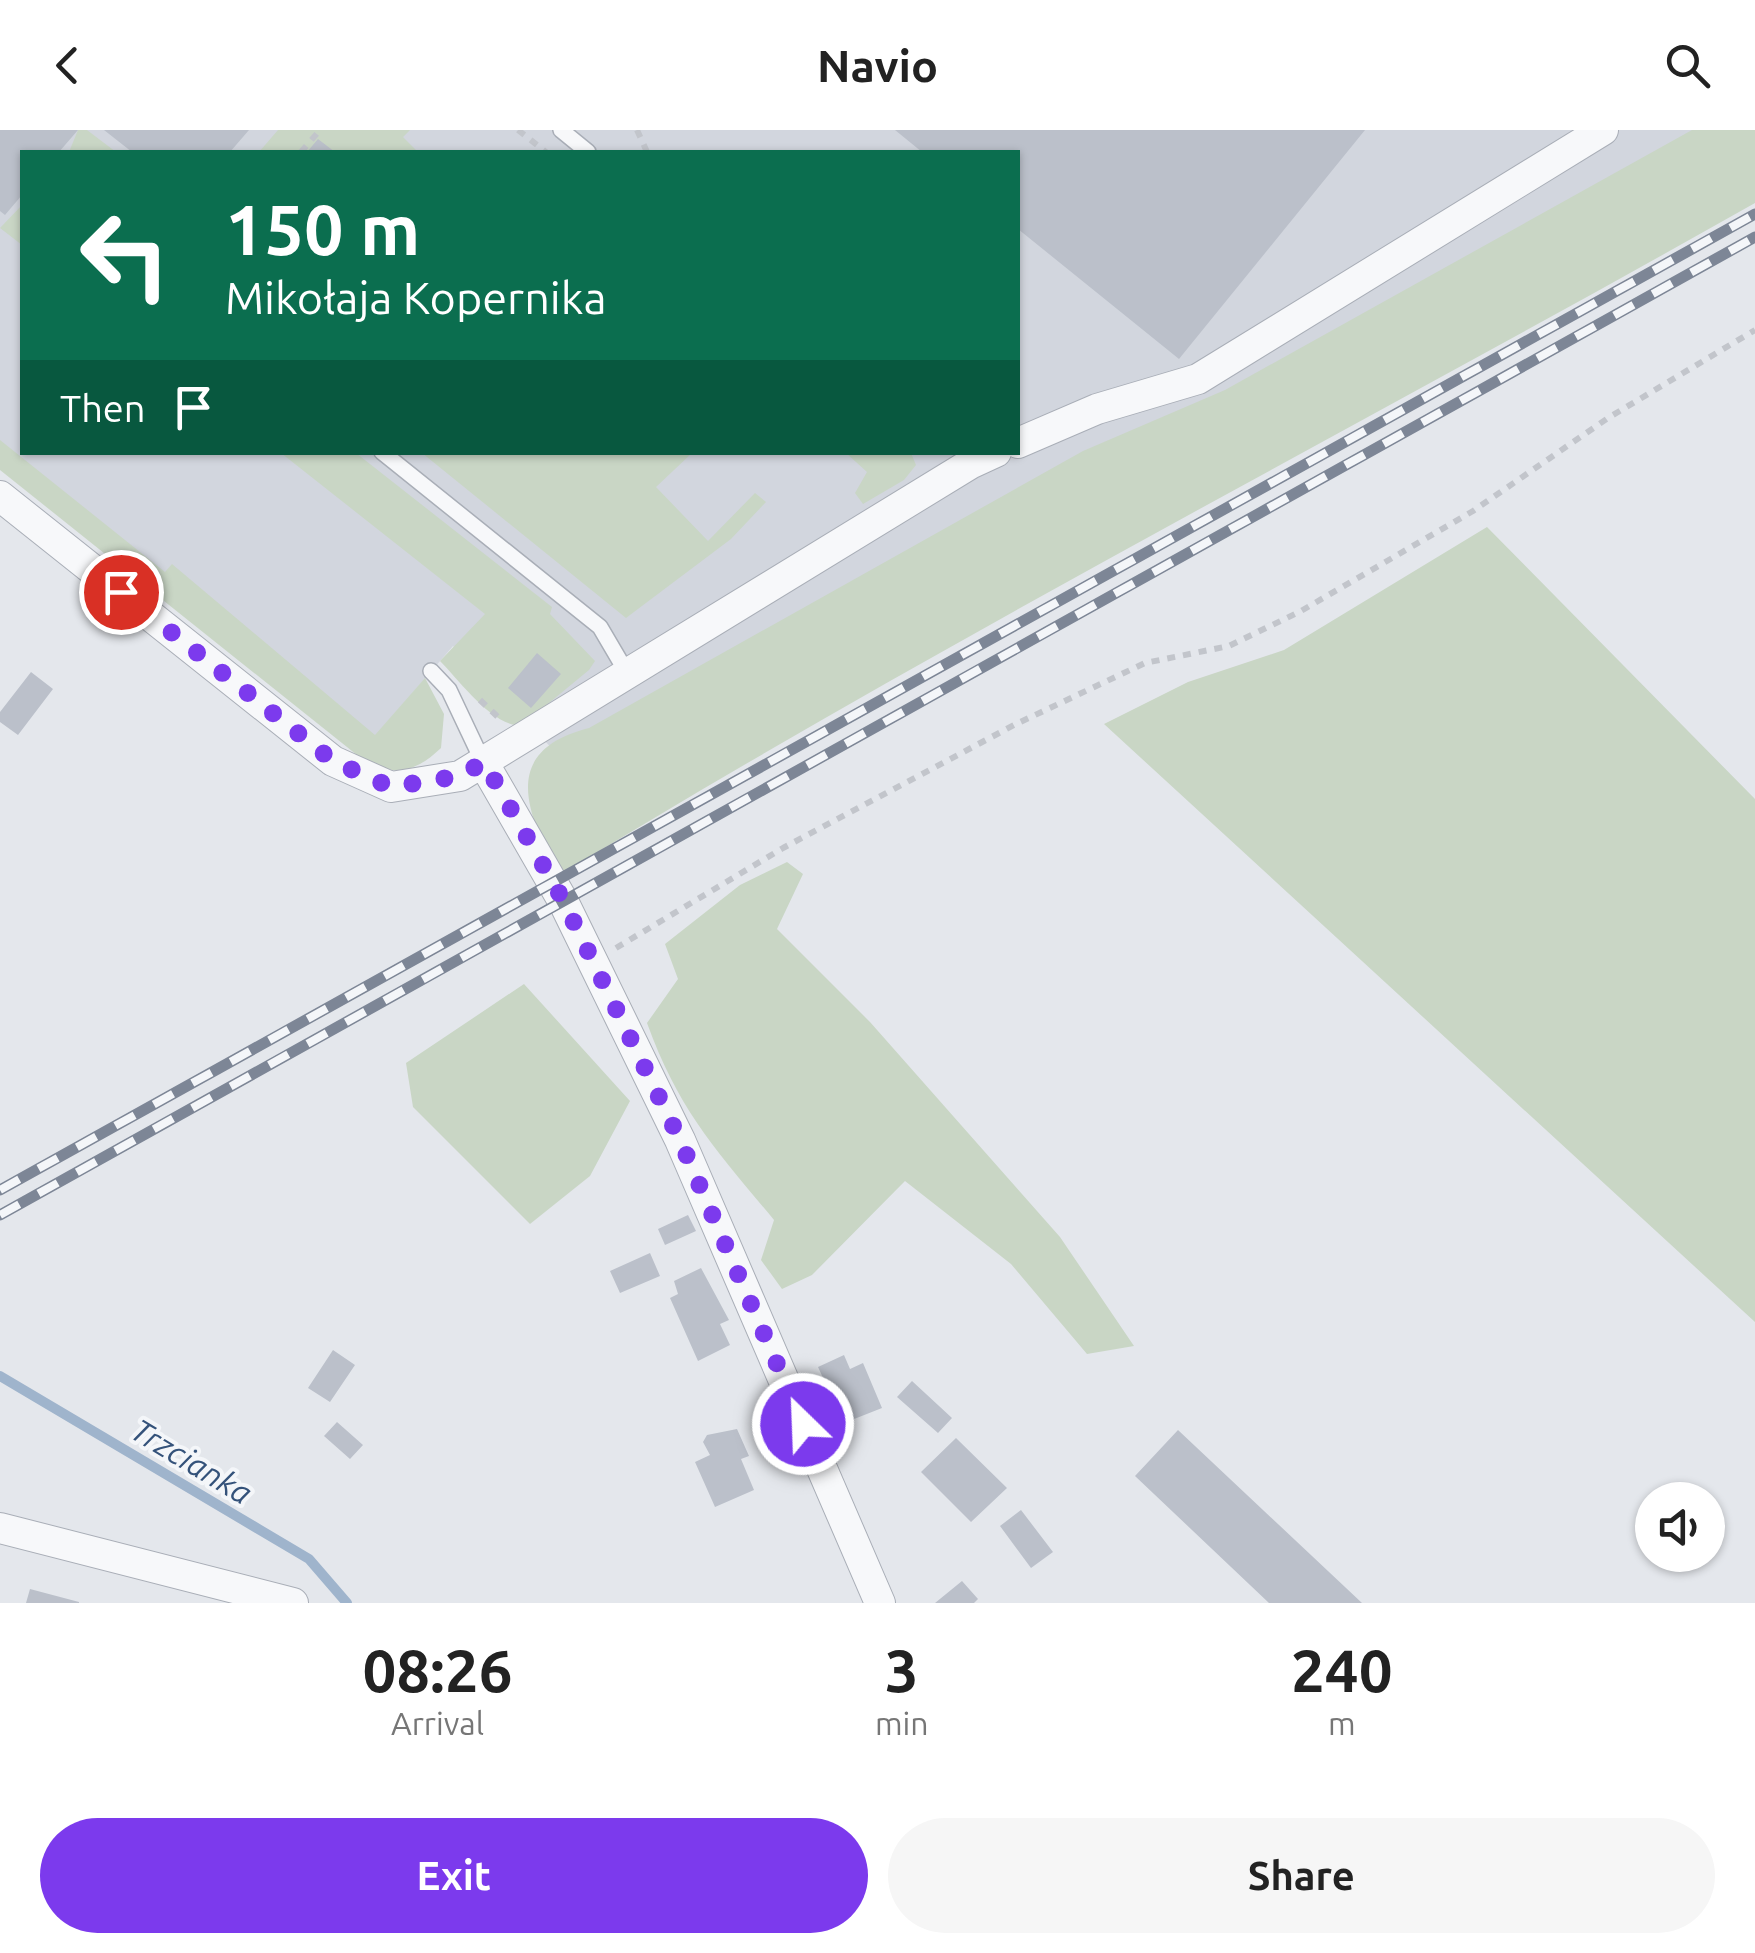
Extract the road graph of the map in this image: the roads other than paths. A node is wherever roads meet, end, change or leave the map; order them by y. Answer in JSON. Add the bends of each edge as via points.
{"nodes":[{"id":1,"x":1603,"y":130,"type":"edge"},
{"id":2,"x":1020,"y":442,"type":"edge"},
{"id":3,"x":386,"y":455,"type":"edge"},
{"id":4,"x":974,"y":456,"type":"edge"},
{"id":5,"x":0,"y":496,"type":"edge"},
{"id":6,"x":432,"y":671,"type":"dead end"},
{"id":7,"x":627,"y":673,"type":"junction"},
{"id":8,"x":484,"y":762,"type":"junction"},
{"id":9,"x":0,"y":1528,"type":"edge"},
{"id":10,"x":881,"y":1602,"type":"edge"},
{"id":11,"x":293,"y":1603,"type":"edge"}],
"edges":[{"from":1,"to":2,"type":"street","via":[[1198,378],[1097,409]]},
{"from":3,"to":7,"type":"lane","via":[[600,626]]},
{"from":4,"to":7,"type":"street"},
{"from":5,"to":8,"type":"street","via":[[333,761],[391,787],[460,776]]},
{"from":6,"to":8,"type":"lane","via":[[449,690]]},
{"from":7,"to":8,"type":"street"},
{"from":8,"to":10,"type":"street","via":[[594,962],[680,1140]]},
{"from":9,"to":11,"type":"street"}]}
